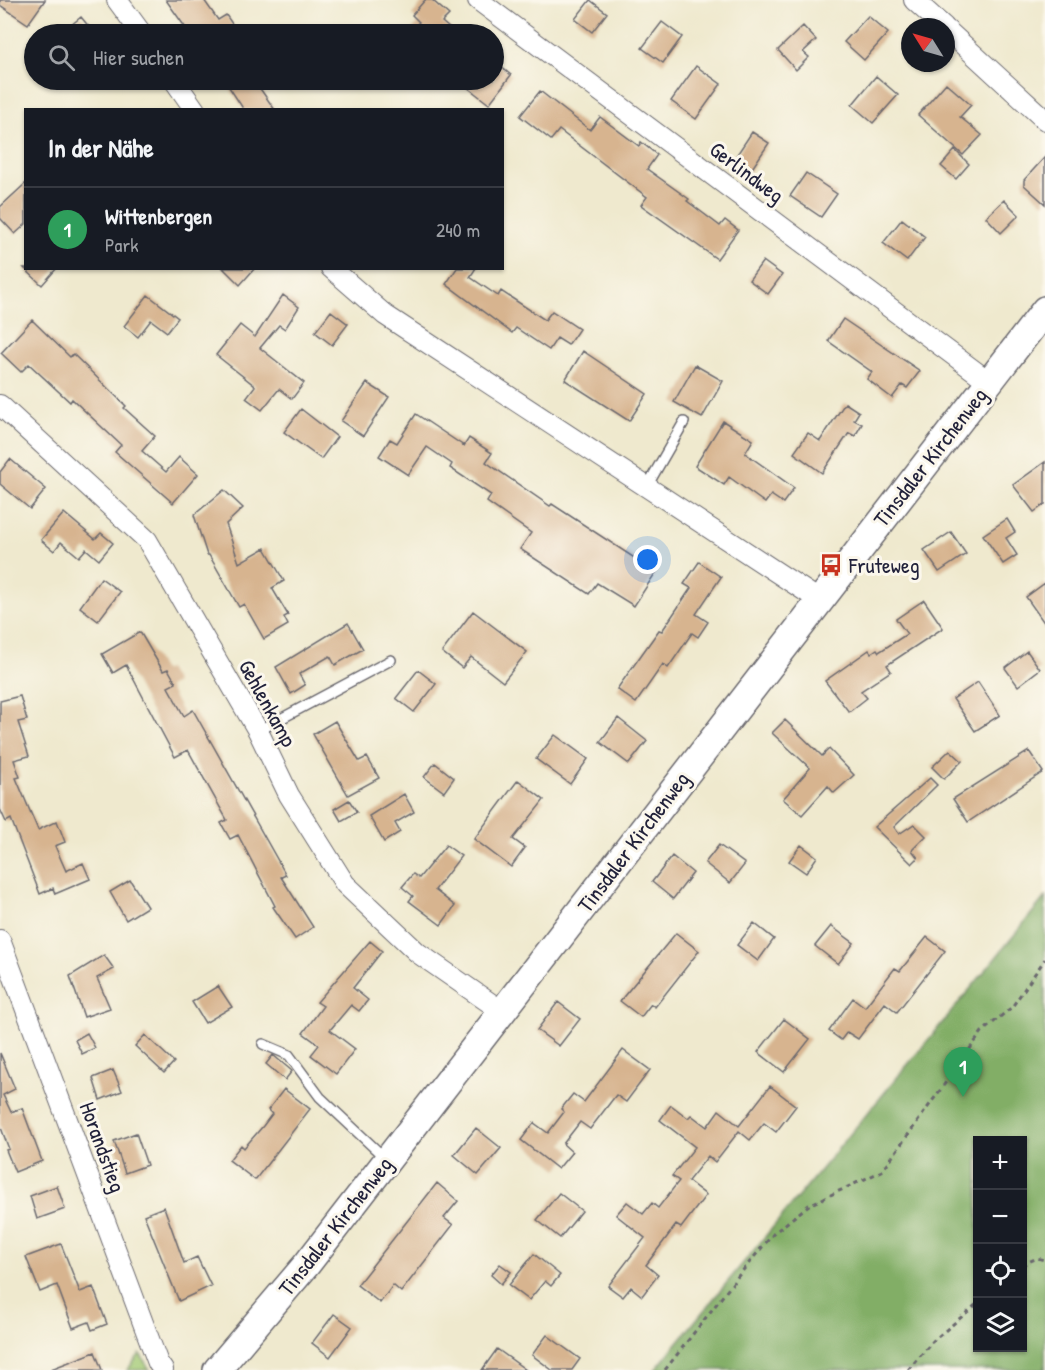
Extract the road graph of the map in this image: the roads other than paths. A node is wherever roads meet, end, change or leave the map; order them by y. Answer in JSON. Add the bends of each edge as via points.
{"nodes":[{"id":1,"x":117,"y":0,"type":"edge"},
{"id":2,"x":478,"y":0,"type":"edge"},
{"id":3,"x":915,"y":0,"type":"edge"},
{"id":4,"x":934,"y":18,"type":"edge"},
{"id":5,"x":135,"y":24,"type":"edge"},
{"id":6,"x":955,"y":37,"type":"edge"},
{"id":7,"x":181,"y":90,"type":"edge"},
{"id":8,"x":194,"y":108,"type":"edge"},
{"id":9,"x":1045,"y":120,"type":"edge"},
{"id":10,"x":333,"y":270,"type":"edge"},
{"id":11,"x":1045,"y":310,"type":"edge"},
{"id":12,"x":988,"y":381,"type":"junction"},
{"id":13,"x":0,"y":405,"type":"edge"},
{"id":14,"x":684,"y":422,"type":"dead end"},
{"id":15,"x":646,"y":488,"type":"junction"},
{"id":16,"x":819,"y":600,"type":"junction"},
{"id":17,"x":391,"y":660,"type":"dead end"},
{"id":18,"x":258,"y":732,"type":"junction"},
{"id":19,"x":0,"y":940,"type":"edge"},
{"id":20,"x":503,"y":1011,"type":"junction"},
{"id":21,"x":262,"y":1044,"type":"dead end"},
{"id":22,"x":387,"y":1161,"type":"junction"},
{"id":23,"x":163,"y":1370,"type":"edge"},
{"id":24,"x":217,"y":1370,"type":"edge"}],
"edges":[{"from":1,"to":5,"type":"street"},
{"from":2,"to":12,"type":"street","name":"Gerlindweg"},
{"from":3,"to":4,"type":"street"},
{"from":6,"to":9,"type":"street"},
{"from":7,"to":8,"type":"street"},
{"from":10,"to":15,"type":"street","via":[[385,315]]},
{"from":11,"to":12,"type":"street","name":"Tinsdaler Kirchenweg"},
{"from":12,"to":16,"type":"street","name":"Tinsdaler Kirchenweg"},
{"from":13,"to":18,"type":"street","name":"Gehlenkamp","via":[[147,540]]},
{"from":14,"to":15,"type":"lane"},
{"from":15,"to":16,"type":"street"},
{"from":16,"to":20,"type":"street","name":"Tinsdaler Kirchenweg"},
{"from":17,"to":18,"type":"lane"},
{"from":18,"to":20,"type":"street","name":"Gehlenkamp","via":[[290,795],[345,884],[418,953]]},
{"from":19,"to":23,"type":"street","name":"Horandstieg"},
{"from":20,"to":22,"type":"street","name":"Tinsdaler Kirchenweg"},
{"from":21,"to":22,"type":"lane","via":[[289,1055],[320,1097]]},
{"from":22,"to":24,"type":"street","name":"Tinsdaler Kirchenweg"}]}
